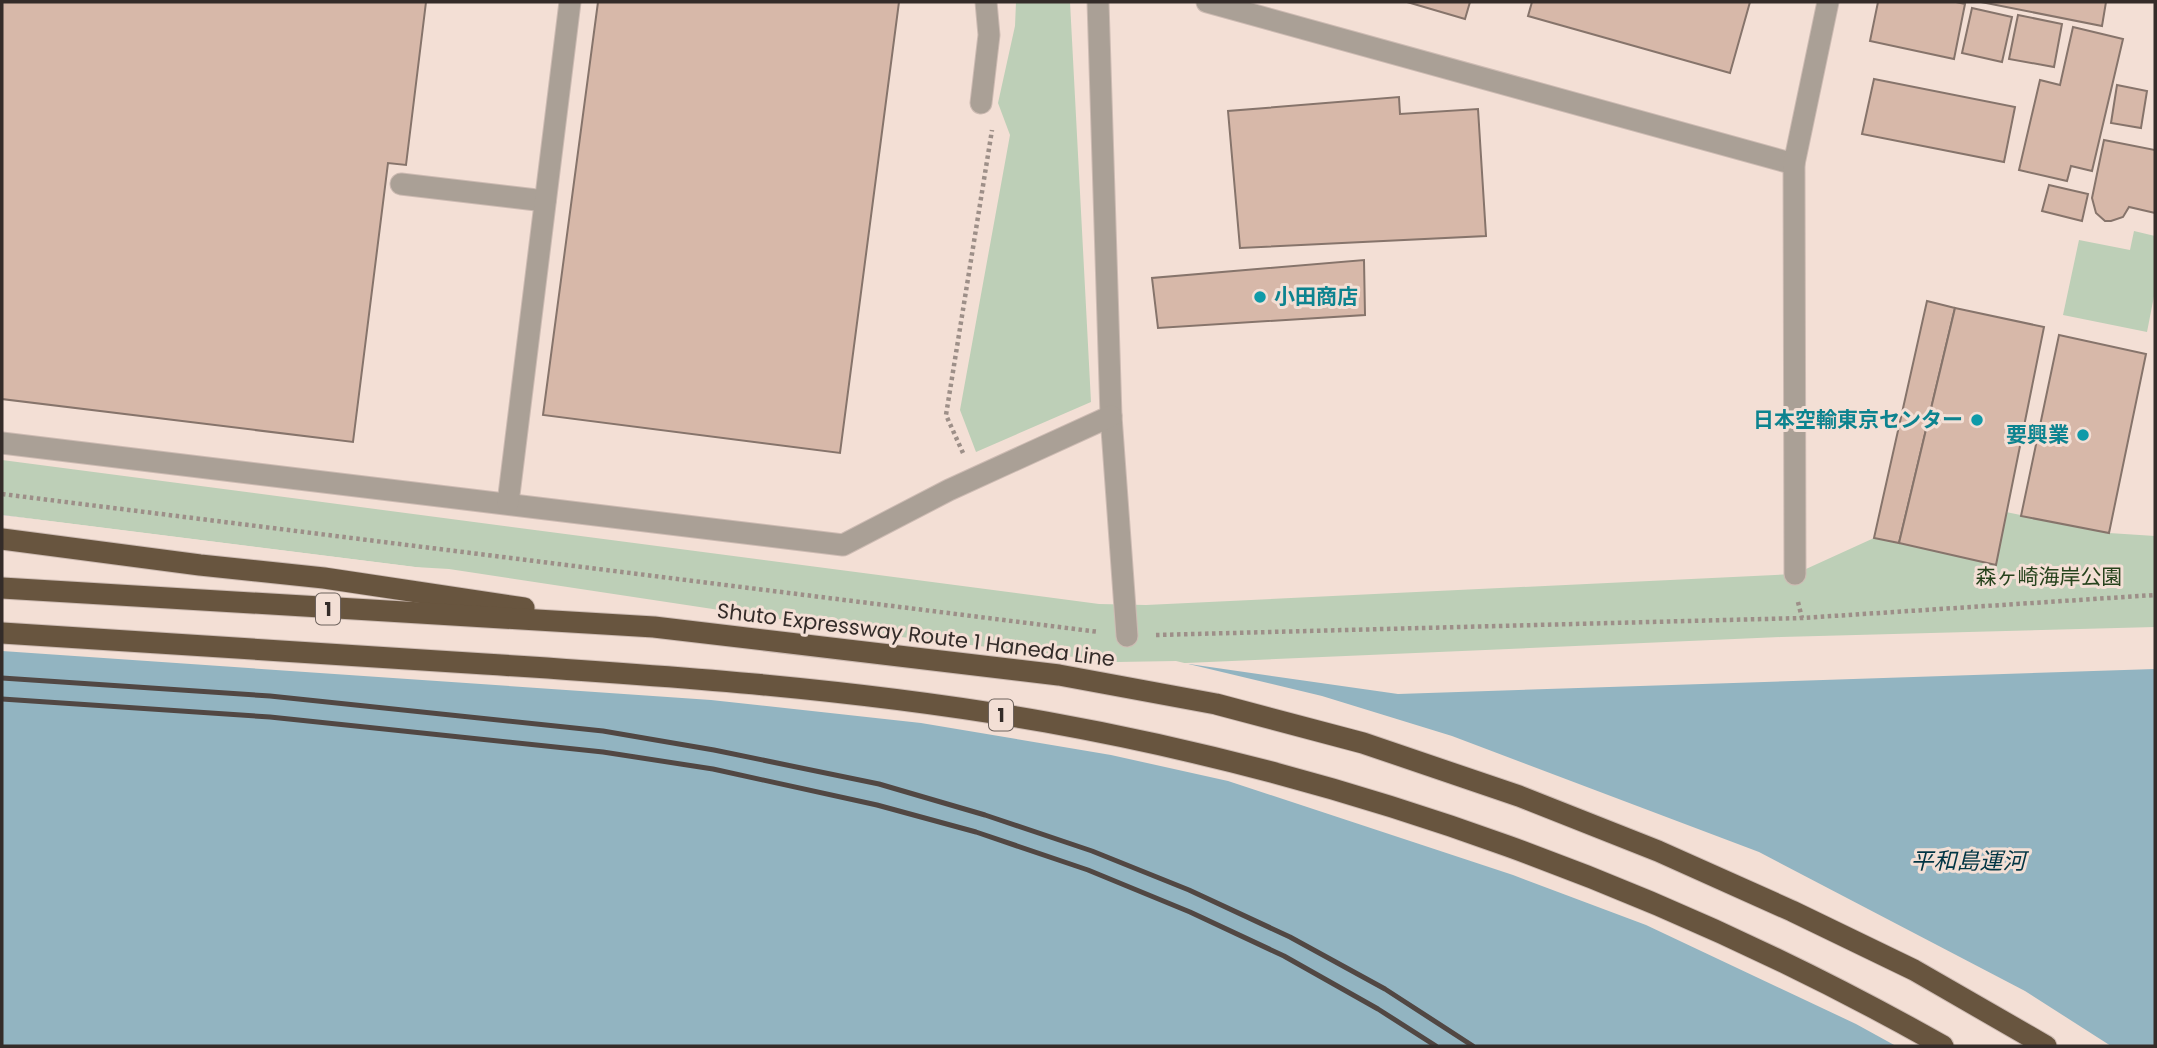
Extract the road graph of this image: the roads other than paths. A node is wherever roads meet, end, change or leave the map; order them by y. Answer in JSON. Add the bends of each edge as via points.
{"nodes":[{"id":1,"x":570,"y":2,"type":"edge"},
{"id":2,"x":986,"y":2,"type":"edge"},
{"id":3,"x":1098,"y":2,"type":"edge"},
{"id":4,"x":1207,"y":2,"type":"edge"},
{"id":5,"x":1828,"y":2,"type":"edge"},
{"id":6,"x":981,"y":103,"type":"road end"},
{"id":7,"x":1794,"y":164,"type":"junction"},
{"id":8,"x":401,"y":184,"type":"dead end"},
{"id":9,"x":545,"y":201,"type":"junction"},
{"id":10,"x":1111,"y":416,"type":"junction"},
{"id":11,"x":2,"y":443,"type":"edge"},
{"id":12,"x":508,"y":503,"type":"junction"},
{"id":13,"x":2,"y":539,"type":"edge"},
{"id":14,"x":1795,"y":574,"type":"dead end"},
{"id":15,"x":2,"y":588,"type":"edge"},
{"id":16,"x":654,"y":627,"type":"junction"},
{"id":17,"x":2,"y":633,"type":"edge"},
{"id":18,"x":1127,"y":636,"type":"road end"},
{"id":19,"x":1942,"y":1046,"type":"edge"},
{"id":20,"x":2046,"y":1046,"type":"edge"}],
"edges":[{"from":1,"to":9,"type":"street"},
{"from":2,"to":6,"type":"street","via":[[989,35]]},
{"from":3,"to":10,"type":"street"},
{"from":4,"to":7,"type":"street"},
{"from":5,"to":7,"type":"street"},
{"from":7,"to":14,"type":"street"},
{"from":8,"to":9,"type":"street"},
{"from":9,"to":12,"type":"street"},
{"from":10,"to":12,"type":"street","via":[[843,545]]},
{"from":10,"to":18,"type":"street"},
{"from":11,"to":12,"type":"street"},
{"from":13,"to":16,"type":"highway","via":[[324,578]]},
{"from":15,"to":16,"type":"highway","name":"Shuto Expressway Route 1 Haneda Line","number":"1"},
{"from":16,"to":20,"type":"highway","name":"Shuto Expressway Route 1 Haneda Line","number":"1","via":[[1059,675],[1216,704],[1363,743],[1519,796],[1671,856],[1914,970]]},
{"from":17,"to":19,"type":"highway","number":"1","via":[[639,674],[881,698],[1045,722],[1205,755],[1374,802],[1492,841],[1641,899],[1759,951]]}]}
